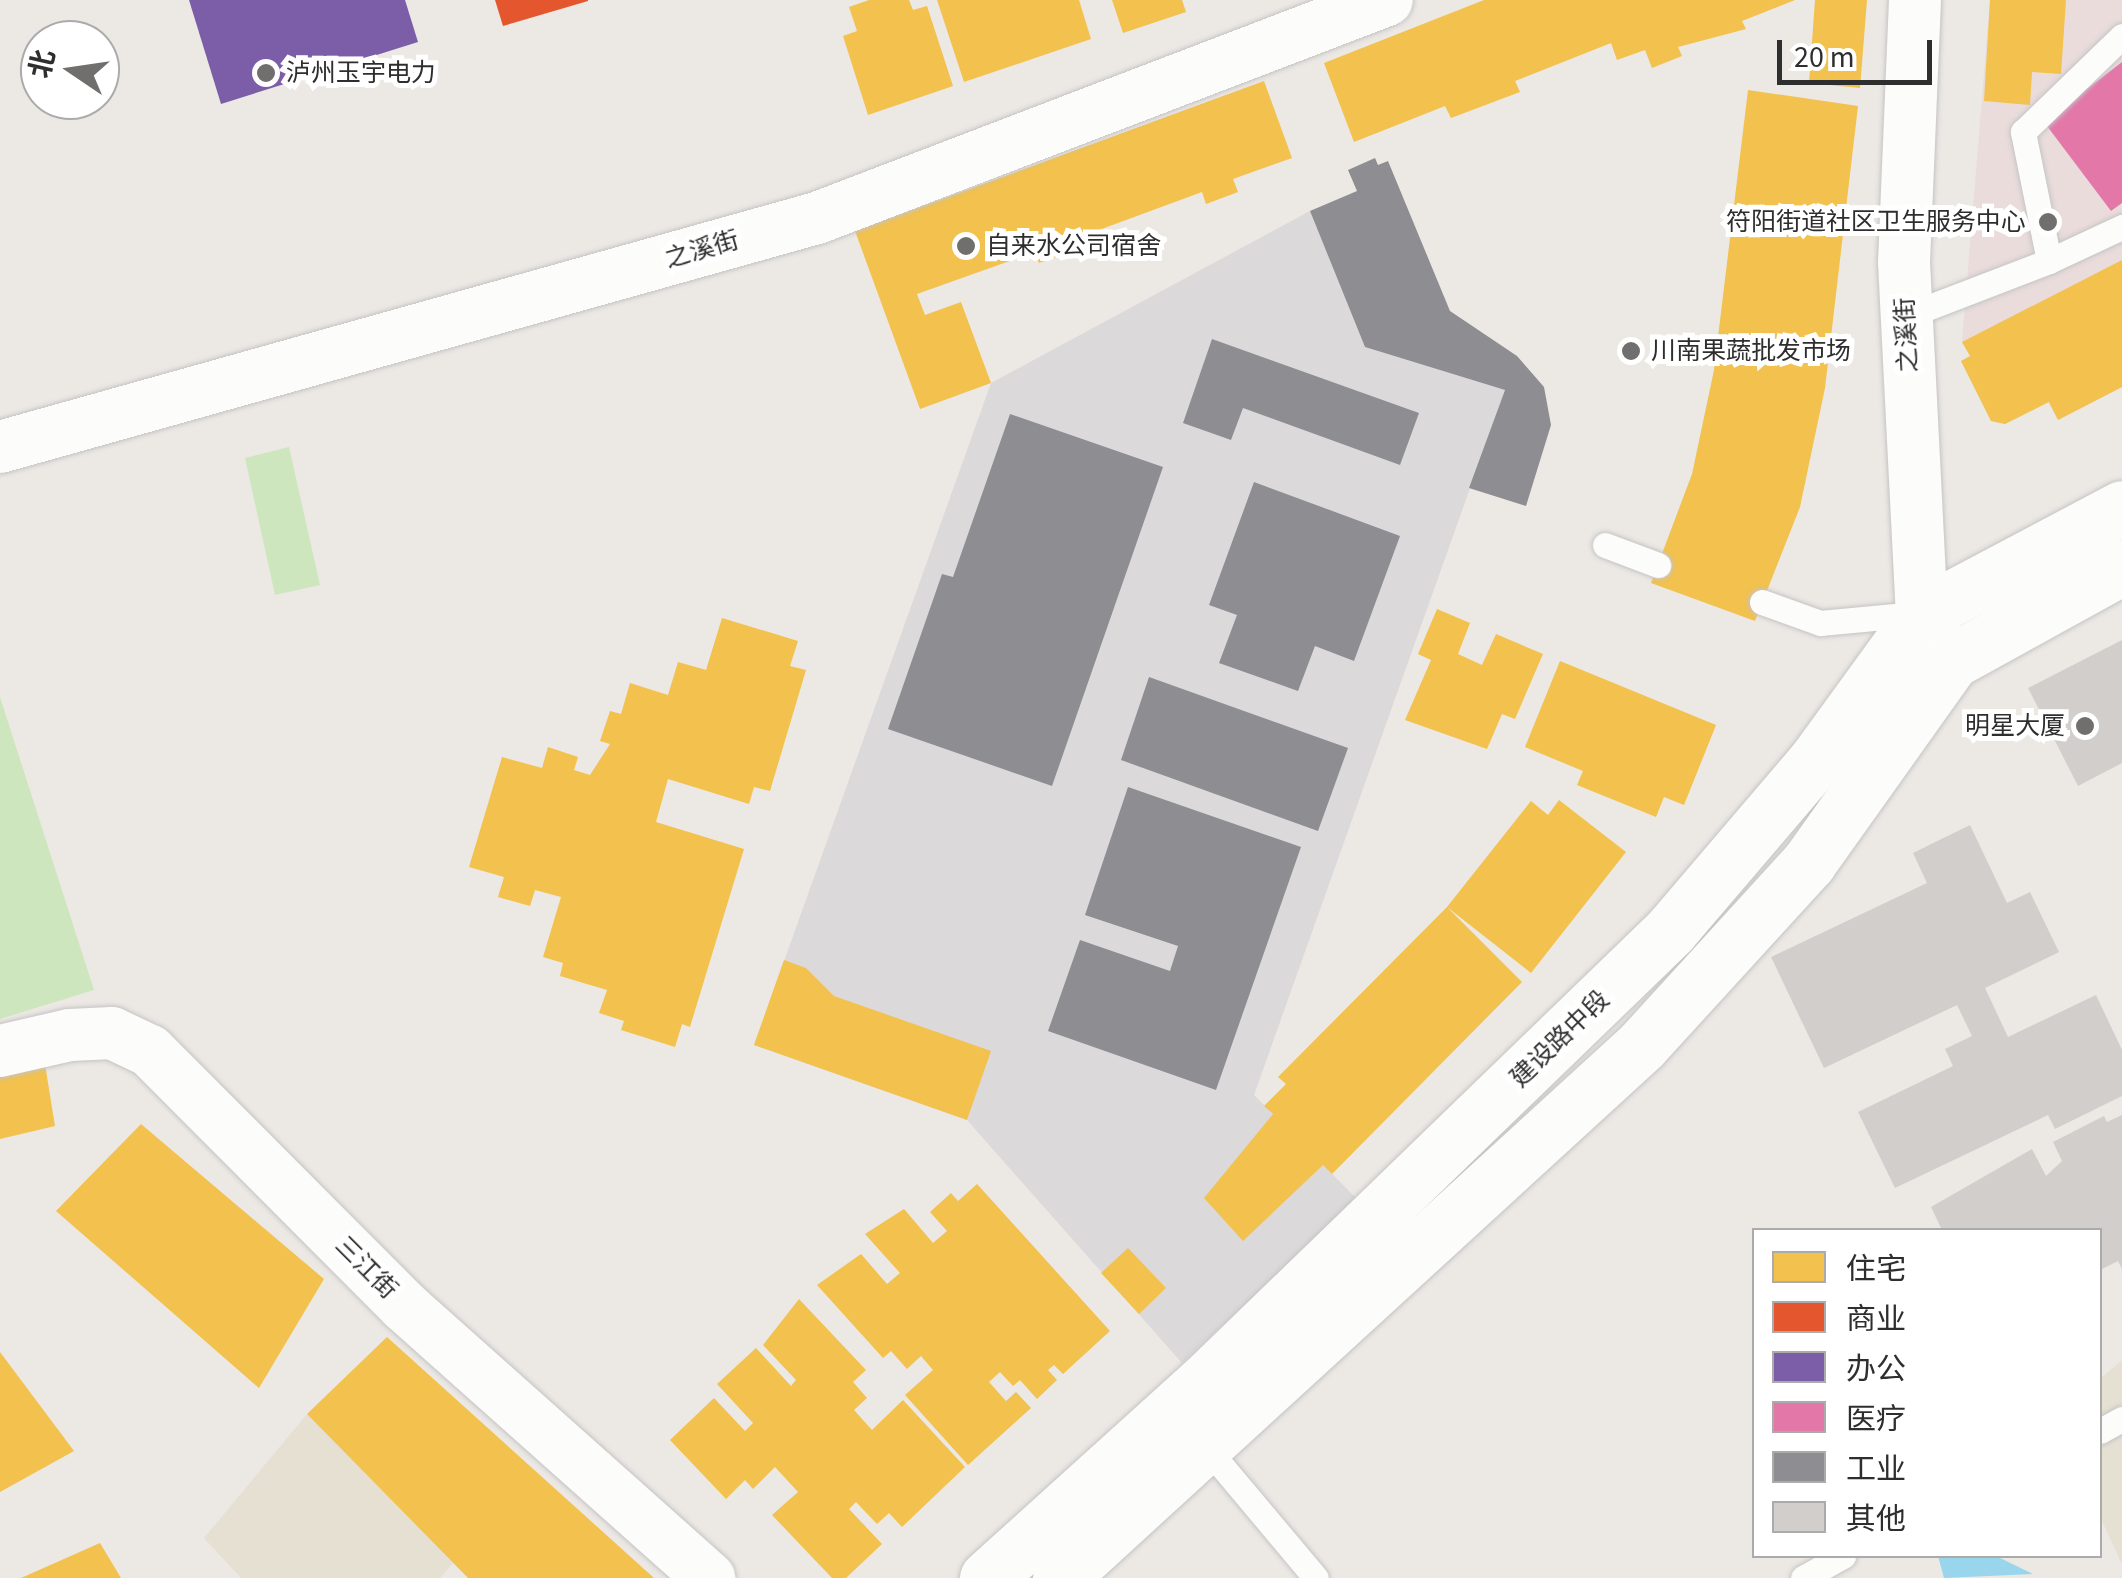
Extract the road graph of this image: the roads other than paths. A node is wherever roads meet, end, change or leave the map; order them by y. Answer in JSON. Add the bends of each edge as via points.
{"nodes":[{"id":1,"x":1387,"y":0,"type":"edge"},
{"id":2,"x":1915,"y":0,"type":"edge"},
{"id":3,"x":2122,"y":36,"type":"edge"},
{"id":4,"x":2122,"y":227,"type":"edge"},
{"id":5,"x":2049,"y":261,"type":"junction"},
{"id":6,"x":1906,"y":316,"type":"junction"},
{"id":7,"x":0,"y":447,"type":"edge"},
{"id":8,"x":2122,"y":508,"type":"edge"},
{"id":9,"x":1605,"y":545,"type":"dead end"},
{"id":10,"x":1658,"y":564,"type":"dead end"},
{"id":11,"x":2122,"y":567,"type":"edge"},
{"id":12,"x":1762,"y":602,"type":"dead end"},
{"id":13,"x":1922,"y":614,"type":"junction"},
{"id":14,"x":1952,"y":661,"type":"junction"},
{"id":15,"x":0,"y":1051,"type":"edge"},
{"id":16,"x":1190,"y":1428,"type":"junction"},
{"id":17,"x":1838,"y":1558,"type":"edge"},
{"id":18,"x":710,"y":1578,"type":"edge"},
{"id":19,"x":988,"y":1578,"type":"edge"},
{"id":20,"x":1060,"y":1578,"type":"edge"},
{"id":21,"x":1316,"y":1578,"type":"edge"},
{"id":22,"x":1803,"y":1578,"type":"edge"}],
"edges":[{"from":1,"to":7,"type":"street","name":"之溪街","via":[[817,218]]},
{"from":2,"to":6,"type":"street","name":"之溪街"},
{"from":3,"to":5,"type":"lane","via":[[2023,132]]},
{"from":4,"to":5,"type":"lane"},
{"from":5,"to":6,"type":"lane"},
{"from":6,"to":13,"type":"street","name":"之溪街"},
{"from":8,"to":13,"type":"main road","name":"建设路中段"},
{"from":9,"to":10,"type":"lane"},
{"from":11,"to":14,"type":"main road","name":"建设路中段"},
{"from":12,"to":13,"type":"lane","via":[[1820,623]]},
{"from":13,"to":14,"type":"street","name":"之溪街"},
{"from":13,"to":16,"type":"main road","name":"建设路中段","via":[[1734,863]]},
{"from":14,"to":16,"type":"main road","name":"建设路中段","via":[[1809,862],[1710,975]]},
{"from":15,"to":18,"type":"street","name":"三江街","via":[[70,1034],[112,1033],[150,1051],[404,1306]]},
{"from":16,"to":19,"type":"main road","name":"建设路中段"},
{"from":16,"to":20,"type":"main road","name":"建设路中段"},
{"from":16,"to":21,"type":"lane"},
{"from":17,"to":22,"type":"lane"}]}
